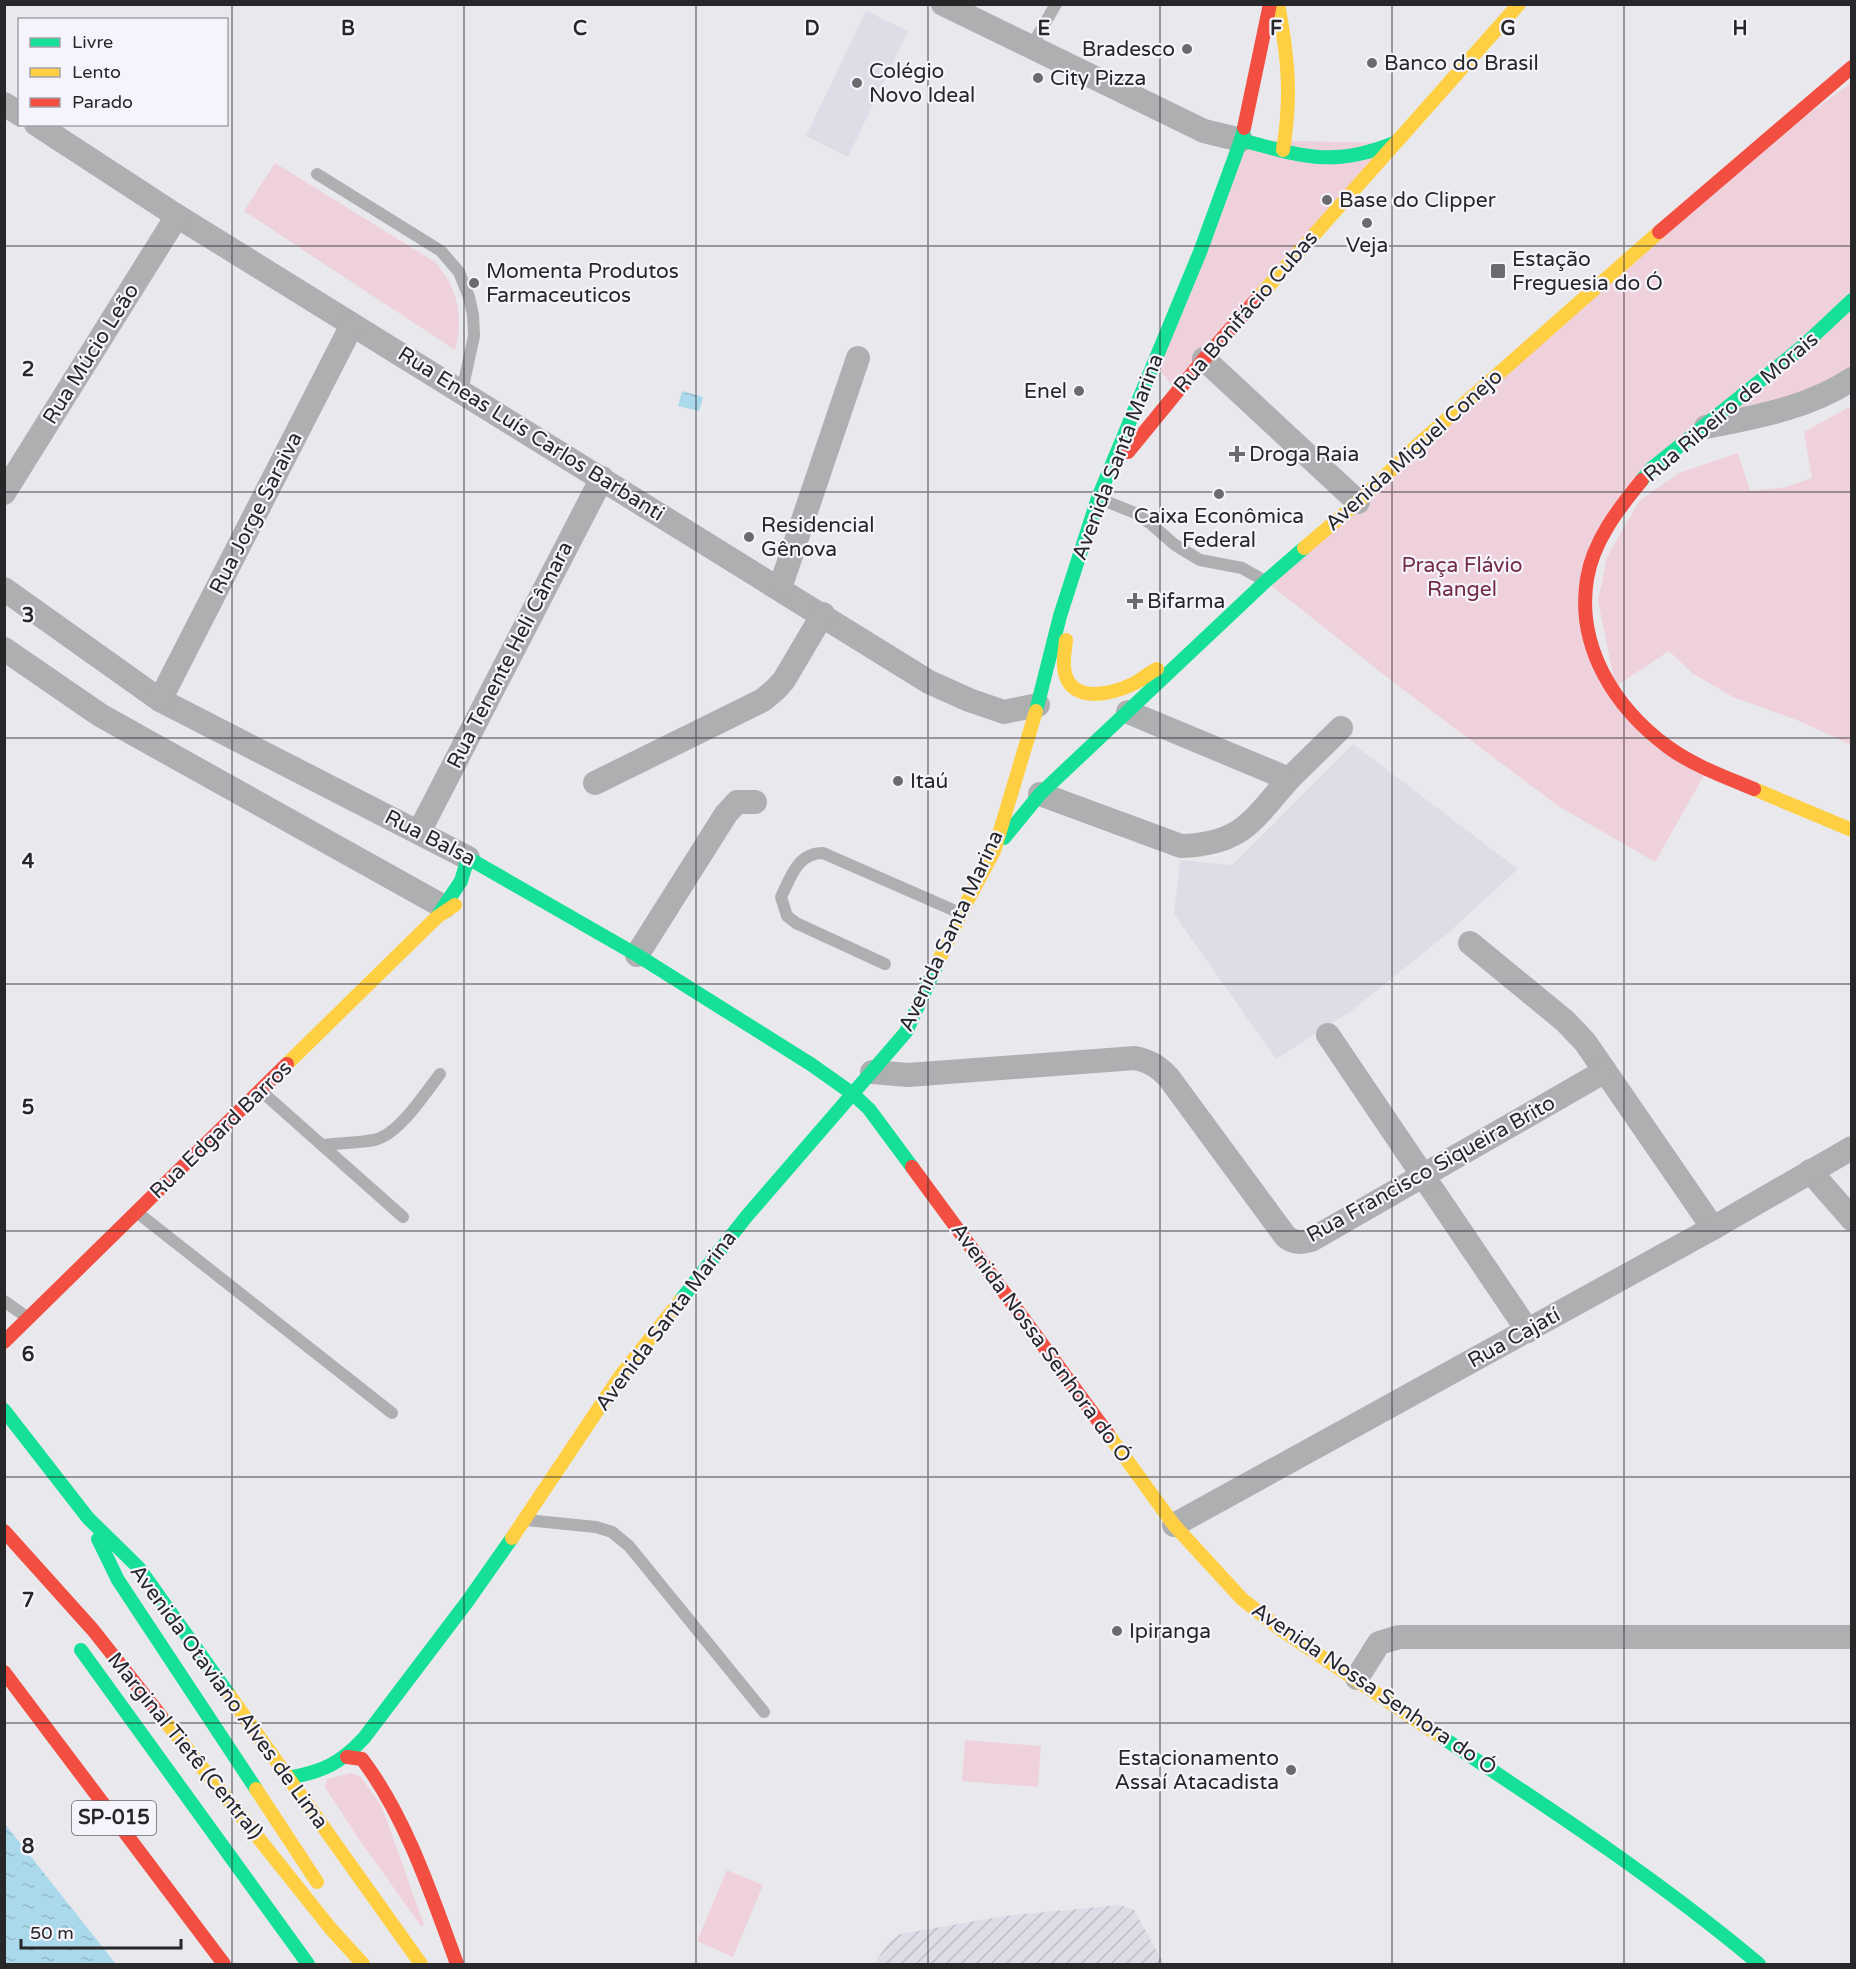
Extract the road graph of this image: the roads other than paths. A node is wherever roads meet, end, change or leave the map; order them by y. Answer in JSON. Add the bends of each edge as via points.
{"nodes":[{"id":1,"x":943,"y":4,"type":"edge"},
{"id":2,"x":1056,"y":4,"type":"edge"},
{"id":3,"x":1270,"y":4,"type":"edge"},
{"id":4,"x":1278,"y":4,"type":"edge"},
{"id":5,"x":1519,"y":4,"type":"edge"},
{"id":6,"x":1031,"y":47,"type":"junction"},
{"id":7,"x":1851,"y":67,"type":"edge"},
{"id":8,"x":4,"y":104,"type":"edge"},
{"id":9,"x":18,"y":113,"type":"edge"},
{"id":10,"x":39,"y":126,"type":"edge"},
{"id":11,"x":1241,"y":140,"type":"junction"},
{"id":12,"x":1394,"y":143,"type":"junction"},
{"id":13,"x":1283,"y":150,"type":"junction"},
{"id":14,"x":317,"y":174,"type":"dead end"},
{"id":15,"x":177,"y":216,"type":"junction"},
{"id":16,"x":1851,"y":300,"type":"edge"},
{"id":17,"x":352,"y":325,"type":"junction"},
{"id":18,"x":858,"y":358,"type":"dead end"},
{"id":19,"x":1204,"y":359,"type":"junction"},
{"id":20,"x":1851,"y":379,"type":"edge"},
{"id":21,"x":462,"y":391,"type":"junction"},
{"id":22,"x":1700,"y":429,"type":"junction"},
{"id":23,"x":602,"y":478,"type":"junction"},
{"id":24,"x":1103,"y":484,"type":"junction"},
{"id":25,"x":4,"y":493,"type":"edge"},
{"id":26,"x":1098,"y":498,"type":"junction"},
{"id":27,"x":1358,"y":502,"type":"junction"},
{"id":28,"x":1266,"y":581,"type":"junction"},
{"id":29,"x":780,"y":588,"type":"junction"},
{"id":30,"x":4,"y":589,"type":"edge"},
{"id":31,"x":823,"y":614,"type":"junction"},
{"id":32,"x":1060,"y":616,"type":"junction"},
{"id":33,"x":4,"y":649,"type":"edge"},
{"id":34,"x":1175,"y":667,"type":"junction"},
{"id":35,"x":160,"y":700,"type":"junction"},
{"id":36,"x":1038,"y":705,"type":"junction"},
{"id":37,"x":1128,"y":712,"type":"junction"},
{"id":38,"x":1341,"y":728,"type":"dead end"},
{"id":39,"x":1289,"y":779,"type":"junction"},
{"id":40,"x":595,"y":783,"type":"dead end"},
{"id":41,"x":1040,"y":794,"type":"junction"},
{"id":42,"x":755,"y":802,"type":"dead end"},
{"id":43,"x":1851,"y":830,"type":"edge"},
{"id":44,"x":419,"y":832,"type":"junction"},
{"id":45,"x":994,"y":851,"type":"junction"},
{"id":46,"x":468,"y":858,"type":"junction"},
{"id":47,"x":499,"y":874,"type":"junction"},
{"id":48,"x":481,"y":887,"type":"dead end"},
{"id":49,"x":448,"y":908,"type":"junction"},
{"id":50,"x":961,"y":913,"type":"junction"},
{"id":51,"x":1470,"y":943,"type":"dead end"},
{"id":52,"x":637,"y":955,"type":"junction"},
{"id":53,"x":885,"y":964,"type":"dead end"},
{"id":54,"x":1328,"y":1035,"type":"dead end"},
{"id":55,"x":1605,"y":1071,"type":"junction"},
{"id":56,"x":872,"y":1072,"type":"junction"},
{"id":57,"x":440,"y":1074,"type":"dead end"},
{"id":58,"x":261,"y":1090,"type":"junction"},
{"id":59,"x":853,"y":1094,"type":"junction"},
{"id":60,"x":322,"y":1144,"type":"junction"},
{"id":61,"x":1851,"y":1148,"type":"edge"},
{"id":62,"x":1810,"y":1171,"type":"junction"},
{"id":63,"x":1423,"y":1175,"type":"junction"},
{"id":64,"x":137,"y":1212,"type":"junction"},
{"id":65,"x":403,"y":1217,"type":"dead end"},
{"id":66,"x":1851,"y":1219,"type":"edge"},
{"id":67,"x":1713,"y":1228,"type":"junction"},
{"id":68,"x":4,"y":1301,"type":"edge"},
{"id":69,"x":28,"y":1319,"type":"junction"},
{"id":70,"x":1528,"y":1331,"type":"junction"},
{"id":71,"x":4,"y":1342,"type":"edge"},
{"id":72,"x":4,"y":1410,"type":"edge"},
{"id":73,"x":392,"y":1413,"type":"dead end"},
{"id":74,"x":88,"y":1518,"type":"junction"},
{"id":75,"x":524,"y":1520,"type":"junction"},
{"id":76,"x":1174,"y":1525,"type":"junction"},
{"id":77,"x":4,"y":1531,"type":"edge"},
{"id":78,"x":4,"y":1544,"type":"edge"},
{"id":79,"x":32,"y":1582,"type":"dead end"},
{"id":80,"x":1851,"y":1637,"type":"edge"},
{"id":81,"x":74,"y":1639,"type":"dead end"},
{"id":82,"x":4,"y":1672,"type":"edge"},
{"id":83,"x":1357,"y":1678,"type":"junction"},
{"id":84,"x":764,"y":1712,"type":"dead end"},
{"id":85,"x":347,"y":1757,"type":"junction"},
{"id":86,"x":287,"y":1778,"type":"junction"},
{"id":87,"x":325,"y":1894,"type":"dead end"},
{"id":88,"x":338,"y":1914,"type":"dead end"},
{"id":89,"x":224,"y":1965,"type":"edge"},
{"id":90,"x":308,"y":1965,"type":"edge"},
{"id":91,"x":363,"y":1965,"type":"edge"},
{"id":92,"x":369,"y":1965,"type":"edge"},
{"id":93,"x":421,"y":1965,"type":"edge"},
{"id":94,"x":457,"y":1965,"type":"edge"},
{"id":95,"x":1760,"y":1965,"type":"edge"}],
"edges":[{"from":1,"to":6,"type":"street"},
{"from":2,"to":6,"type":"lane"},
{"from":3,"to":11,"type":"main road","name":"Avenida Santa Marina"},
{"from":4,"to":13,"type":"main road","via":[[1288,74],[1289,112]]},
{"from":5,"to":12,"type":"main road","name":"Rua Bonifácio Cubas"},
{"from":6,"to":11,"type":"street","via":[[1204,131]]},
{"from":7,"to":27,"type":"main road","name":"Avenida Miguel Conejo","via":[[1413,449]]},
{"from":8,"to":9,"type":"street"},
{"from":10,"to":15,"type":"street","name":"Rua Eneas Luís Carlos Barbanti"},
{"from":11,"to":13,"type":"main road","name":"Rua Bonifácio Cubas"},
{"from":11,"to":24,"type":"main road","name":"Avenida Santa Marina","via":[[1200,252]]},
{"from":12,"to":13,"type":"main road","name":"Rua Bonifácio Cubas","via":[[1342,158]]},
{"from":12,"to":19,"type":"main road","name":"Rua Bonifácio Cubas"},
{"from":14,"to":21,"type":"lane","via":[[441,251],[459,273],[469,297],[474,336]]},
{"from":15,"to":17,"type":"street","name":"Rua Eneas Luís Carlos Barbanti"},
{"from":15,"to":25,"type":"street","name":"Rua Múcio Leão"},
{"from":16,"to":22,"type":"main road","name":"Rua Ribeiro de Morais","via":[[1803,347]]},
{"from":17,"to":21,"type":"street","name":"Rua Eneas Luís Carlos Barbanti"},
{"from":17,"to":35,"type":"street","name":"Rua Jorge Saraiva"},
{"from":18,"to":29,"type":"street"},
{"from":19,"to":24,"type":"main road","name":"Rua Bonifácio Cubas"},
{"from":19,"to":27,"type":"street"},
{"from":20,"to":22,"type":"street","via":[[1837,389],[1788,408]]},
{"from":21,"to":23,"type":"street","name":"Rua Eneas Luís Carlos Barbanti"},
{"from":22,"to":43,"type":"main road","name":"Rua Ribeiro de Morais","via":[[1651,469],[1619,508],[1598,545],[1587,578],[1585,616],[1592,650],[1608,684],[1635,720],[1669,748],[1707,770]]},
{"from":23,"to":29,"type":"street","name":"Rua Eneas Luís Carlos Barbanti"},
{"from":23,"to":44,"type":"street","name":"Rua Tenente Heli Câmara"},
{"from":24,"to":26,"type":"main road","name":"Avenida Santa Marina"},
{"from":26,"to":28,"type":"lane","via":[[1135,513],[1174,545],[1200,560],[1242,568]]},
{"from":26,"to":32,"type":"main road","name":"Avenida Santa Marina"},
{"from":27,"to":28,"type":"main road","name":"Avenida Miguel Conejo"},
{"from":28,"to":34,"type":"main road","name":"Avenida Miguel Conejo"},
{"from":29,"to":31,"type":"street","name":"Rua Eneas Luís Carlos Barbanti"},
{"from":30,"to":35,"type":"street","name":"Rua Balsa"},
{"from":31,"to":36,"type":"street","name":"Rua Eneas Luís Carlos Barbanti","via":[[929,682],[969,700],[1004,712]]},
{"from":31,"to":40,"type":"street","via":[[784,680],[763,700]]},
{"from":32,"to":34,"type":"main road","via":[[1067,631],[1062,658],[1064,677],[1081,693],[1105,692],[1134,684],[1155,669]]},
{"from":32,"to":36,"type":"main road","name":"Avenida Santa Marina"},
{"from":33,"to":49,"type":"street","via":[[100,716]]},
{"from":34,"to":37,"type":"main road","name":"Avenida Miguel Conejo"},
{"from":35,"to":44,"type":"street","name":"Rua Balsa"},
{"from":36,"to":45,"type":"main road","name":"Avenida Santa Marina"},
{"from":37,"to":39,"type":"street"},
{"from":37,"to":41,"type":"main road","name":"Avenida Miguel Conejo"},
{"from":38,"to":39,"type":"street"},
{"from":39,"to":41,"type":"street","via":[[1247,826],[1225,840],[1204,845],[1181,846]]},
{"from":41,"to":45,"type":"main road","name":"Avenida Miguel Conejo"},
{"from":42,"to":52,"type":"street","via":[[737,802],[726,814]]},
{"from":44,"to":46,"type":"street","name":"Rua Balsa"},
{"from":45,"to":50,"type":"main road","name":"Avenida Santa Marina"},
{"from":46,"to":47,"type":"main road","name":"Rua Balsa"},
{"from":46,"to":49,"type":"main road","name":"Rua Edgard Barros"},
{"from":47,"to":48,"type":"main road"},
{"from":47,"to":52,"type":"main road","name":"Rua Balsa"},
{"from":49,"to":58,"type":"main road","name":"Rua Edgard Barros"},
{"from":50,"to":53,"type":"lane","via":[[823,853],[803,859],[781,897],[786,916]]},
{"from":50,"to":56,"type":"main road","name":"Avenida Santa Marina","via":[[906,1032]]},
{"from":51,"to":55,"type":"street","via":[[1565,1021]]},
{"from":52,"to":59,"type":"main road","name":"Rua Balsa"},
{"from":54,"to":63,"type":"street"},
{"from":55,"to":63,"type":"street","name":"Rua Francisco Siqueira Brito"},
{"from":55,"to":67,"type":"street"},
{"from":56,"to":59,"type":"main road","name":"Avenida Santa Marina"},
{"from":56,"to":63,"type":"street","name":"Rua Francisco Siqueira Brito","via":[[908,1076],[1135,1058],[1148,1061],[1169,1078],[1286,1237],[1294,1242],[1311,1240]]},
{"from":57,"to":60,"type":"lane","via":[[387,1134],[376,1140]]},
{"from":58,"to":60,"type":"lane"},
{"from":58,"to":64,"type":"main road","name":"Rua Edgard Barros"},
{"from":59,"to":75,"type":"main road","name":"Avenida Santa Marina","via":[[746,1217],[621,1375]]},
{"from":59,"to":76,"type":"main road","name":"Avenida Nossa Senhora do Ó","via":[[891,1138]]},
{"from":60,"to":65,"type":"lane"},
{"from":61,"to":62,"type":"street","name":"Rua Cajatí"},
{"from":62,"to":66,"type":"street"},
{"from":62,"to":67,"type":"street","name":"Rua Cajatí"},
{"from":63,"to":70,"type":"street"},
{"from":64,"to":69,"type":"main road","name":"Rua Edgard Barros"},
{"from":64,"to":73,"type":"lane"},
{"from":67,"to":70,"type":"street","name":"Rua Cajatí"},
{"from":68,"to":69,"type":"lane"},
{"from":69,"to":71,"type":"main road","name":"Rua Edgard Barros"},
{"from":70,"to":76,"type":"street","name":"Rua Cajatí"},
{"from":72,"to":74,"type":"main road","name":"Avenida Otaviano Alves de Lima"},
{"from":74,"to":86,"type":"main road","name":"Avenida Otaviano Alves de Lima","via":[[139,1568]]},
{"from":74,"to":87,"type":"main road","via":[[118,1580]]},
{"from":75,"to":84,"type":"lane","via":[[612,1532],[629,1546]]},
{"from":75,"to":85,"type":"main road","name":"Avenida Santa Marina","via":[[467,1602]]},
{"from":76,"to":83,"type":"main road","name":"Avenida Nossa Senhora do Ó","via":[[1242,1599],[1280,1629]]},
{"from":77,"to":91,"type":"main road","name":"Marginal Tietê (Central)","via":[[93,1630]]},
{"from":78,"to":79,"type":"main road"},
{"from":80,"to":83,"type":"street","via":[[1399,1637],[1379,1644]]},
{"from":81,"to":90,"type":"main road"},
{"from":82,"to":89,"type":"main road","number":"SP-015"},
{"from":83,"to":95,"type":"main road","name":"Avenida Nossa Senhora do Ó","via":[[1586,1833]]},
{"from":85,"to":86,"type":"main road","name":"Avenida Santa Marina","via":[[324,1770]]},
{"from":85,"to":94,"type":"main road","via":[[362,1759],[391,1801]]},
{"from":86,"to":93,"type":"main road","name":"Avenida Otaviano Alves de Lima"},
{"from":88,"to":92,"type":"main road"}]}
